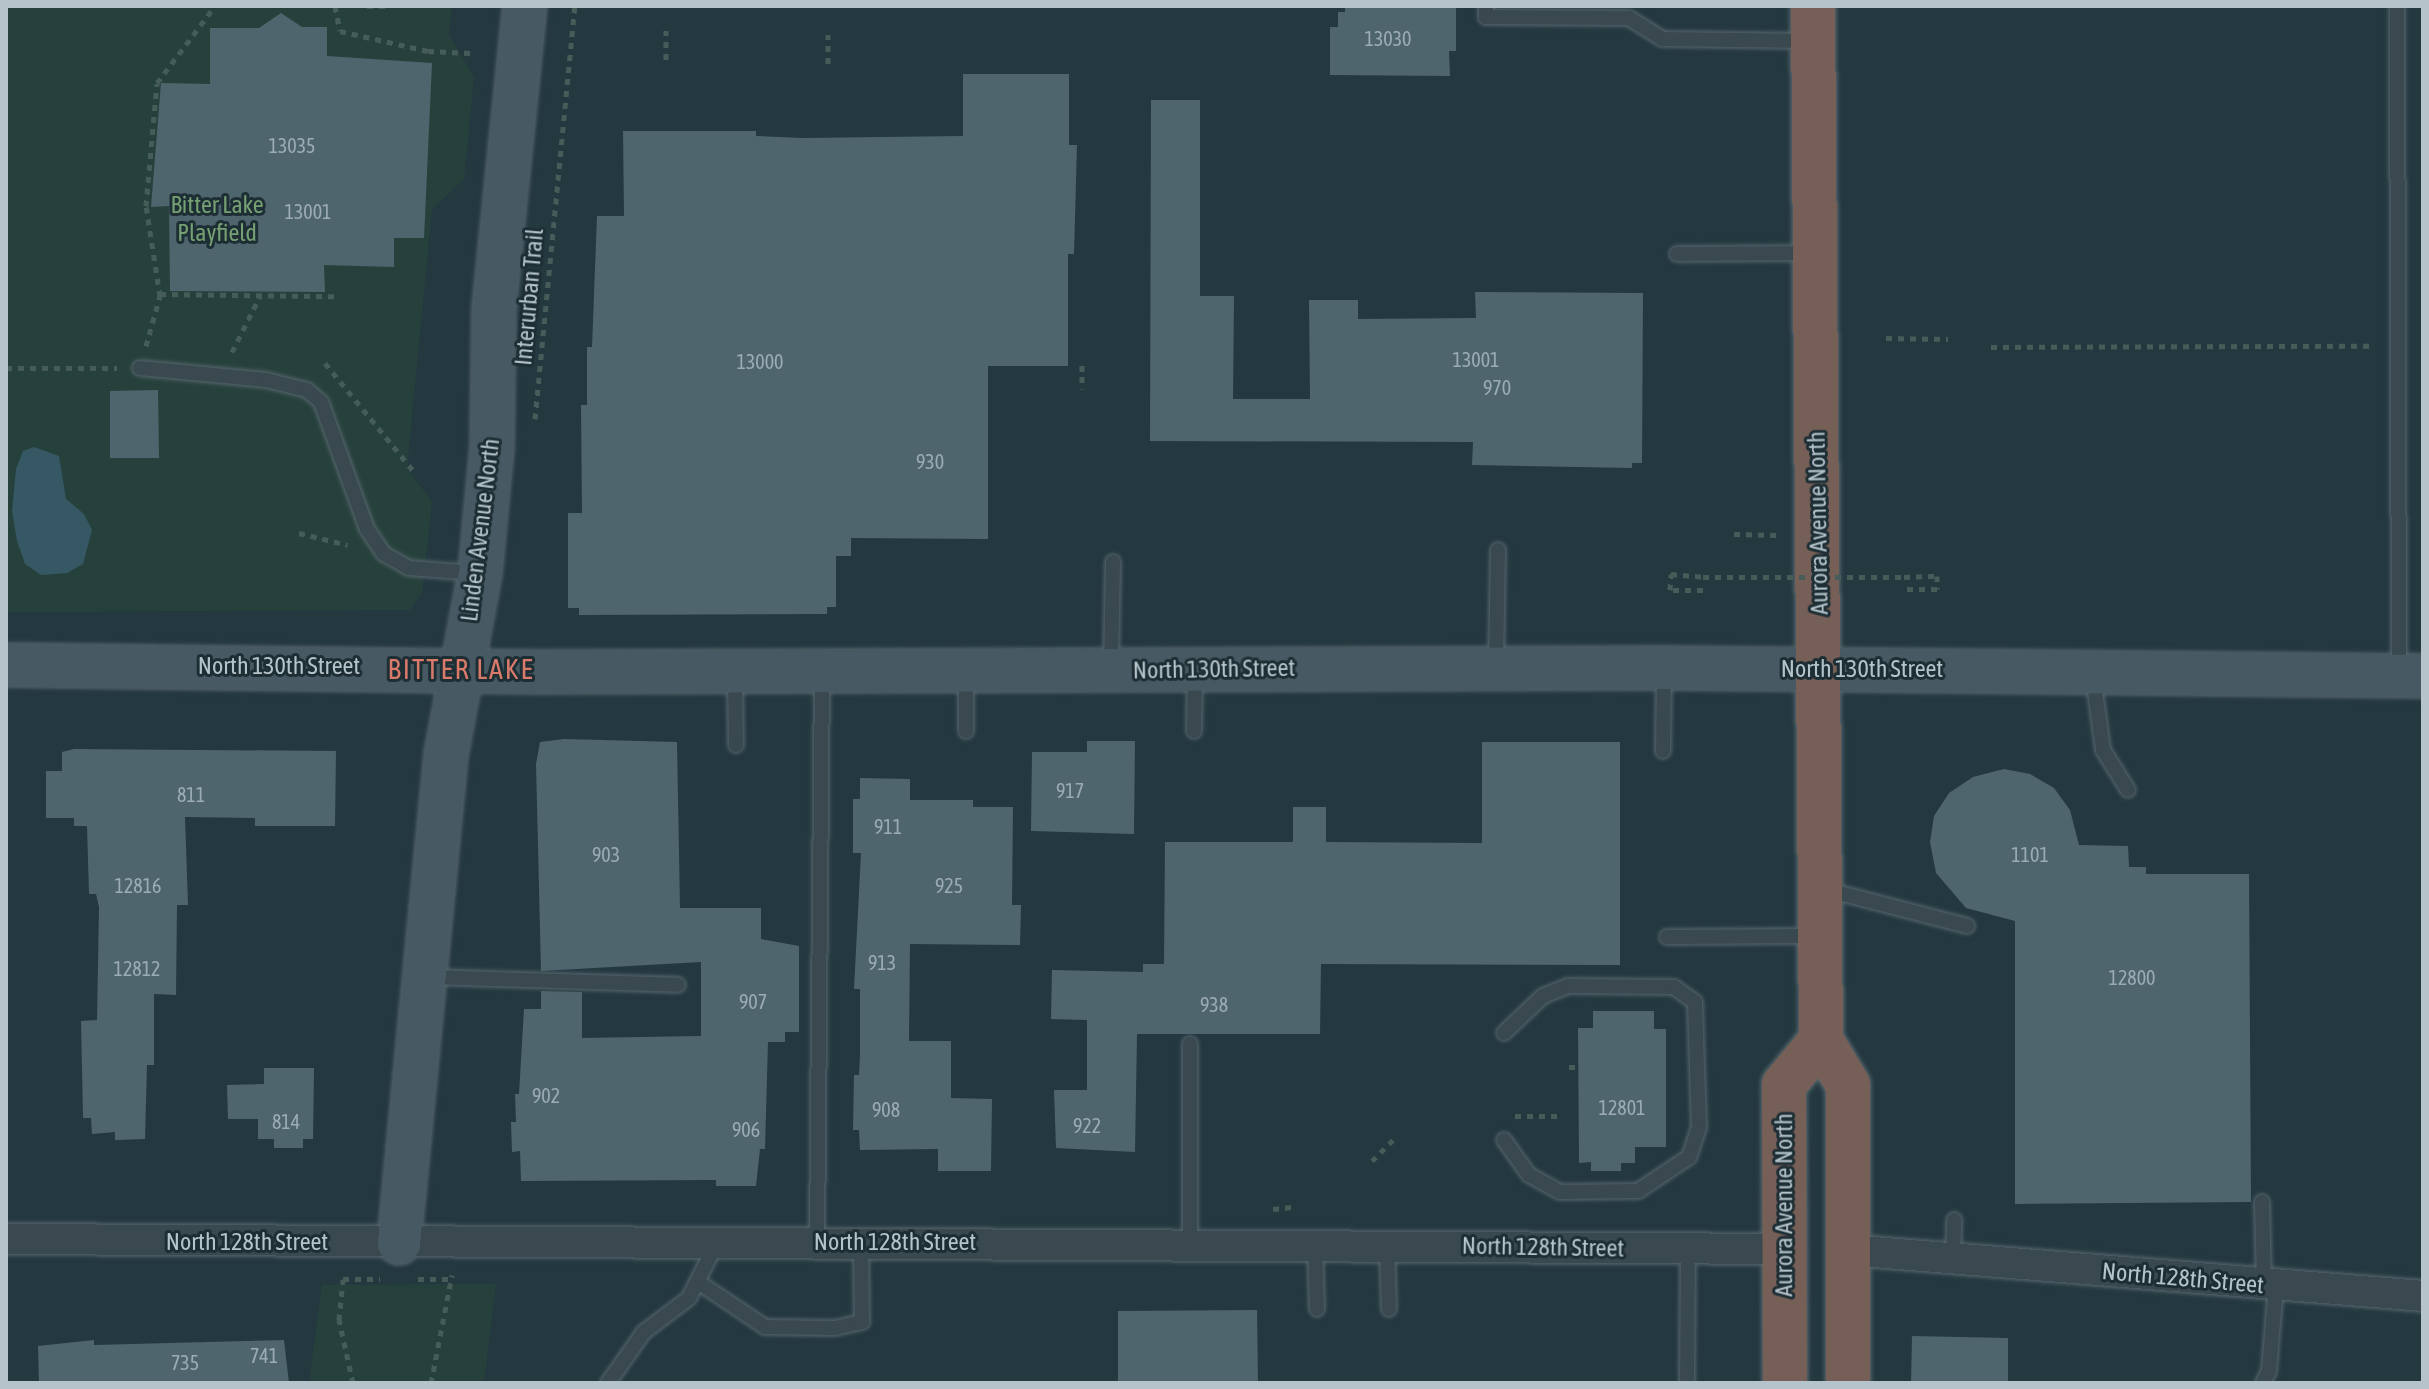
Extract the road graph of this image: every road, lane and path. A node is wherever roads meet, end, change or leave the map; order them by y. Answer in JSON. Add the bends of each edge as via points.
{"nodes":[{"id":1,"x":215,"y":6,"type":"edge"},
{"id":2,"x":335,"y":6,"type":"edge"},
{"id":3,"x":367,"y":6,"type":"edge"},
{"id":4,"x":390,"y":6,"type":"edge"},
{"id":5,"x":525,"y":6,"type":"edge"},
{"id":6,"x":575,"y":6,"type":"edge"},
{"id":7,"x":1486,"y":6,"type":"edge"},
{"id":8,"x":2397,"y":6,"type":"edge"},
{"id":9,"x":1813,"y":23,"type":"edge"},
{"id":10,"x":666,"y":30,"type":"dead end"},
{"id":11,"x":828,"y":31,"type":"dead end"},
{"id":12,"x":470,"y":53,"type":"dead end"},
{"id":13,"x":666,"y":64,"type":"dead end"},
{"id":14,"x":828,"y":64,"type":"dead end"},
{"id":15,"x":1816,"y":253,"type":"junction"},
{"id":16,"x":1677,"y":254,"type":"dead end"},
{"id":17,"x":160,"y":294,"type":"junction"},
{"id":18,"x":260,"y":296,"type":"junction"},
{"id":19,"x":334,"y":296,"type":"dead end"},
{"id":20,"x":1886,"y":338,"type":"dead end"},
{"id":21,"x":1948,"y":339,"type":"dead end"},
{"id":22,"x":2369,"y":346,"type":"dead end"},
{"id":23,"x":1991,"y":347,"type":"dead end"},
{"id":24,"x":1082,"y":365,"type":"dead end"},
{"id":25,"x":6,"y":368,"type":"edge"},
{"id":26,"x":140,"y":368,"type":"junction"},
{"id":27,"x":219,"y":376,"type":"junction"},
{"id":28,"x":1082,"y":389,"type":"dead end"},
{"id":29,"x":358,"y":402,"type":"dead end"},
{"id":30,"x":534,"y":423,"type":"dead end"},
{"id":31,"x":416,"y":474,"type":"dead end"},
{"id":32,"x":1498,"y":550,"type":"dead end"},
{"id":33,"x":1113,"y":562,"type":"dead end"},
{"id":34,"x":480,"y":574,"type":"junction"},
{"id":35,"x":1904,"y":589,"type":"dead end"},
{"id":36,"x":1703,"y":590,"type":"dead end"},
{"id":37,"x":6,"y":665,"type":"edge"},
{"id":38,"x":1195,"y":667,"type":"junction"},
{"id":39,"x":735,"y":668,"type":"junction"},
{"id":40,"x":822,"y":668,"type":"junction"},
{"id":41,"x":1496,"y":668,"type":"junction"},
{"id":42,"x":1664,"y":668,"type":"junction"},
{"id":43,"x":461,"y":669,"type":"junction"},
{"id":44,"x":966,"y":669,"type":"junction"},
{"id":45,"x":1819,"y":669,"type":"junction"},
{"id":46,"x":1111,"y":670,"type":"junction"},
{"id":47,"x":2093,"y":672,"type":"junction"},
{"id":48,"x":2411,"y":676,"type":"edge"},
{"id":49,"x":966,"y":731,"type":"dead end"},
{"id":50,"x":1194,"y":731,"type":"dead end"},
{"id":51,"x":736,"y":745,"type":"dead end"},
{"id":52,"x":1663,"y":751,"type":"dead end"},
{"id":53,"x":2128,"y":790,"type":"dead end"},
{"id":54,"x":1820,"y":888,"type":"junction"},
{"id":55,"x":1967,"y":926,"type":"dead end"},
{"id":56,"x":1821,"y":936,"type":"junction"},
{"id":57,"x":1667,"y":937,"type":"dead end"},
{"id":58,"x":425,"y":977,"type":"junction"},
{"id":59,"x":678,"y":985,"type":"dead end"},
{"id":60,"x":1504,"y":1033,"type":"dead end"},
{"id":61,"x":1821,"y":1040,"type":"junction"},
{"id":62,"x":1190,"y":1044,"type":"dead end"},
{"id":63,"x":1569,"y":1067,"type":"dead end"},
{"id":64,"x":1578,"y":1067,"type":"dead end"},
{"id":65,"x":1529,"y":1116,"type":"dead end"},
{"id":66,"x":1562,"y":1116,"type":"dead end"},
{"id":67,"x":1393,"y":1140,"type":"dead end"},
{"id":68,"x":1504,"y":1140,"type":"dead end"},
{"id":69,"x":1372,"y":1161,"type":"dead end"},
{"id":70,"x":2262,"y":1202,"type":"dead end"},
{"id":71,"x":1954,"y":1220,"type":"dead end"},
{"id":72,"x":6,"y":1239,"type":"edge"},
{"id":73,"x":717,"y":1242,"type":"junction"},
{"id":74,"x":817,"y":1242,"type":"junction"},
{"id":75,"x":861,"y":1242,"type":"junction"},
{"id":76,"x":399,"y":1243,"type":"junction"},
{"id":77,"x":1190,"y":1243,"type":"junction"},
{"id":78,"x":1315,"y":1244,"type":"junction"},
{"id":79,"x":1387,"y":1245,"type":"junction"},
{"id":80,"x":1688,"y":1248,"type":"junction"},
{"id":81,"x":1784,"y":1249,"type":"junction"},
{"id":82,"x":1848,"y":1250,"type":"junction"},
{"id":83,"x":1953,"y":1256,"type":"junction"},
{"id":84,"x":343,"y":1279,"type":"dead end"},
{"id":85,"x":451,"y":1279,"type":"dead end"},
{"id":86,"x":698,"y":1282,"type":"junction"},
{"id":87,"x":2270,"y":1286,"type":"junction"},
{"id":88,"x":2423,"y":1296,"type":"edge"},
{"id":89,"x":1317,"y":1309,"type":"dead end"},
{"id":90,"x":1389,"y":1309,"type":"dead end"},
{"id":91,"x":353,"y":1383,"type":"edge"},
{"id":92,"x":431,"y":1383,"type":"edge"},
{"id":93,"x":608,"y":1383,"type":"edge"},
{"id":94,"x":1687,"y":1383,"type":"edge"},
{"id":95,"x":1785,"y":1383,"type":"edge"},
{"id":96,"x":1848,"y":1383,"type":"edge"},
{"id":97,"x":2263,"y":1383,"type":"edge"}],
"edges":[{"from":1,"to":17,"type":"path","via":[[157,83],[146,206]]},
{"from":2,"to":12,"type":"path","via":[[340,31],[428,51]]},
{"from":3,"to":4,"type":"path"},
{"from":5,"to":34,"type":"main road","name":"Linden Avenue North","via":[[494,309],[492,448]]},
{"from":6,"to":30,"type":"path","name":"Interurban Trail"},
{"from":7,"to":9,"type":"lane","via":[[1486,17],[1629,18],[1663,39]]},
{"from":8,"to":48,"type":"lane"},
{"from":9,"to":15,"type":"highway","name":"Aurora Avenue North"},
{"from":10,"to":13,"type":"path"},
{"from":11,"to":14,"type":"path"},
{"from":15,"to":16,"type":"lane"},
{"from":15,"to":45,"type":"highway","name":"Aurora Avenue North"},
{"from":17,"to":18,"type":"path"},
{"from":17,"to":26,"type":"path"},
{"from":18,"to":19,"type":"path"},
{"from":18,"to":27,"type":"path"},
{"from":20,"to":21,"type":"path"},
{"from":22,"to":23,"type":"path"},
{"from":24,"to":28,"type":"path"},
{"from":25,"to":26,"type":"path"},
{"from":26,"to":27,"type":"lane"},
{"from":27,"to":34,"type":"lane","via":[[286,384],[307,390],[321,402],[367,529],[384,554],[409,568]]},
{"from":29,"to":31,"type":"path"},
{"from":32,"to":41,"type":"lane"},
{"from":33,"to":46,"type":"lane"},
{"from":34,"to":43,"type":"main road","name":"Linden Avenue North"},
{"from":35,"to":36,"type":"path","bridge":true,"via":[[1937,589],[1937,576],[1671,574],[1670,590]]},
{"from":37,"to":43,"type":"main road","name":"North 130th Street"},
{"from":38,"to":41,"type":"main road","name":"North 130th Street"},
{"from":38,"to":46,"type":"main road","name":"North 130th Street"},
{"from":38,"to":50,"type":"lane"},
{"from":39,"to":40,"type":"main road","name":"North 130th Street"},
{"from":39,"to":43,"type":"main road","name":"North 130th Street"},
{"from":39,"to":51,"type":"lane"},
{"from":40,"to":44,"type":"main road","name":"North 130th Street"},
{"from":40,"to":74,"type":"lane"},
{"from":41,"to":42,"type":"main road","name":"North 130th Street"},
{"from":42,"to":45,"type":"main road","name":"North 130th Street"},
{"from":42,"to":52,"type":"lane"},
{"from":43,"to":58,"type":"main road","name":"Linden Avenue North","via":[[446,755]]},
{"from":44,"to":46,"type":"main road","name":"North 130th Street"},
{"from":44,"to":49,"type":"lane"},
{"from":45,"to":47,"type":"main road","name":"North 130th Street"},
{"from":45,"to":54,"type":"highway","name":"Aurora Avenue North"},
{"from":47,"to":48,"type":"main road","name":"North 130th Street"},
{"from":47,"to":53,"type":"lane","via":[[2103,750]]},
{"from":54,"to":55,"type":"lane"},
{"from":54,"to":56,"type":"highway","name":"Aurora Avenue North"},
{"from":56,"to":57,"type":"lane"},
{"from":56,"to":61,"type":"highway","name":"Aurora Avenue North"},
{"from":58,"to":59,"type":"lane"},
{"from":58,"to":76,"type":"main road","name":"Linden Avenue North"},
{"from":60,"to":68,"type":"lane","via":[[1543,996],[1568,986],[1674,987],[1695,1002],[1699,1127],[1689,1157],[1638,1191],[1560,1192],[1529,1175]]},
{"from":61,"to":81,"type":"highway","name":"Aurora Avenue North","via":[[1784,1085]]},
{"from":61,"to":82,"type":"highway","via":[[1848,1085]]},
{"from":62,"to":77,"type":"lane"},
{"from":63,"to":64,"type":"path"},
{"from":65,"to":66,"type":"path"},
{"from":67,"to":69,"type":"path"},
{"from":70,"to":87,"type":"lane"},
{"from":71,"to":83,"type":"lane"},
{"from":72,"to":76,"type":"street","name":"North 128th Street"},
{"from":73,"to":74,"type":"street","name":"North 128th Street"},
{"from":73,"to":76,"type":"street","name":"North 128th Street"},
{"from":73,"to":86,"type":"lane"},
{"from":74,"to":75,"type":"street","name":"North 128th Street"},
{"from":75,"to":77,"type":"street","name":"North 128th Street"},
{"from":75,"to":86,"type":"lane","via":[[862,1322],[835,1328],[765,1327]]},
{"from":77,"to":78,"type":"street","name":"North 128th Street"},
{"from":78,"to":79,"type":"street","name":"North 128th Street"},
{"from":78,"to":89,"type":"lane"},
{"from":79,"to":80,"type":"street","name":"North 128th Street"},
{"from":79,"to":90,"type":"lane"},
{"from":80,"to":81,"type":"street","name":"North 128th Street"},
{"from":80,"to":94,"type":"lane"},
{"from":81,"to":95,"type":"highway","name":"Aurora Avenue North"},
{"from":82,"to":83,"type":"street","name":"North 128th Street"},
{"from":82,"to":96,"type":"highway"},
{"from":83,"to":87,"type":"street","name":"North 128th Street"},
{"from":84,"to":91,"type":"path","via":[[339,1320]]},
{"from":85,"to":92,"type":"path"},
{"from":86,"to":93,"type":"lane","via":[[689,1298],[644,1332]]},
{"from":87,"to":88,"type":"street","name":"North 128th Street"},
{"from":87,"to":97,"type":"lane","via":[[2269,1371]]}]}
